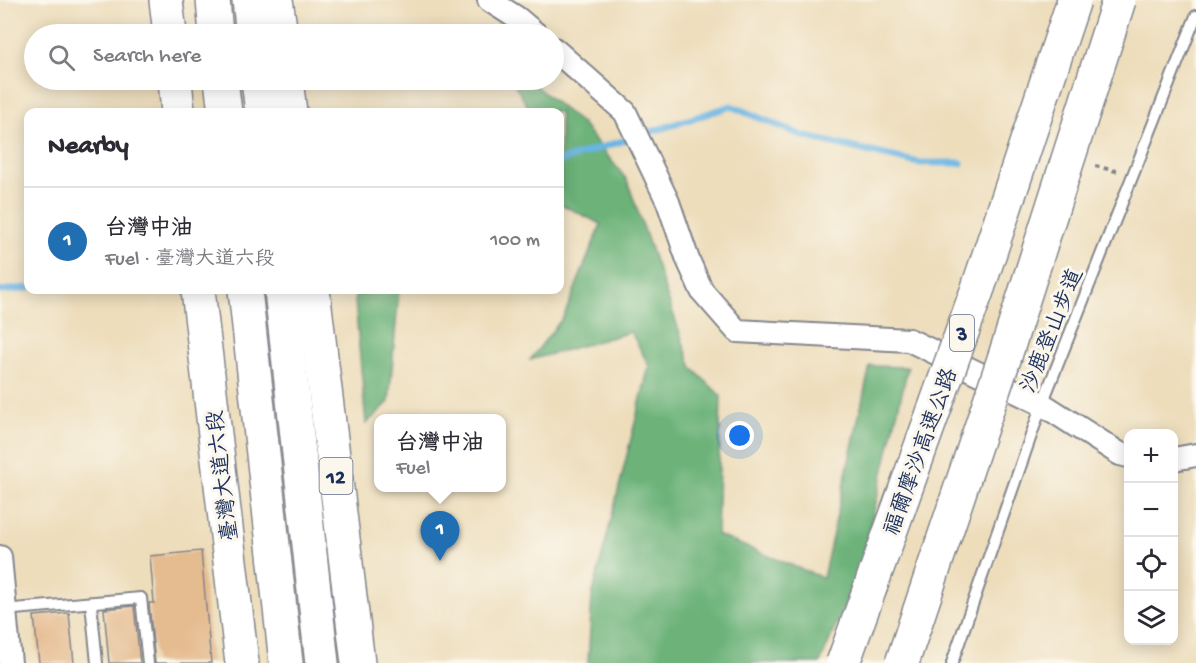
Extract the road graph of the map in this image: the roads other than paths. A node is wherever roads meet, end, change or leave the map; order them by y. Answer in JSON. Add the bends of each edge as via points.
{"nodes":[{"id":1,"x":166,"y":0,"type":"edge"},
{"id":2,"x":213,"y":0,"type":"edge"},
{"id":3,"x":249,"y":0,"type":"edge"},
{"id":4,"x":276,"y":0,"type":"edge"},
{"id":5,"x":489,"y":0,"type":"edge"},
{"id":6,"x":1074,"y":0,"type":"edge"},
{"id":7,"x":1119,"y":0,"type":"edge"},
{"id":8,"x":1196,"y":16,"type":"edge"},
{"id":9,"x":169,"y":24,"type":"edge"},
{"id":10,"x":215,"y":24,"type":"edge"},
{"id":11,"x":252,"y":24,"type":"edge"},
{"id":12,"x":280,"y":24,"type":"edge"},
{"id":13,"x":524,"y":24,"type":"edge"},
{"id":14,"x":564,"y":59,"type":"edge"},
{"id":15,"x":176,"y":90,"type":"edge"},
{"id":16,"x":223,"y":90,"type":"edge"},
{"id":17,"x":259,"y":90,"type":"edge"},
{"id":18,"x":287,"y":90,"type":"edge"},
{"id":19,"x":178,"y":108,"type":"edge"},
{"id":20,"x":225,"y":108,"type":"edge"},
{"id":21,"x":262,"y":108,"type":"edge"},
{"id":22,"x":290,"y":108,"type":"edge"},
{"id":23,"x":198,"y":294,"type":"edge"},
{"id":24,"x":245,"y":294,"type":"edge"},
{"id":25,"x":281,"y":294,"type":"edge"},
{"id":26,"x":313,"y":294,"type":"edge"},
{"id":27,"x":1042,"y":404,"type":"junction"},
{"id":28,"x":1124,"y":455,"type":"edge"},
{"id":29,"x":1196,"y":455,"type":"edge"},
{"id":30,"x":1178,"y":458,"type":"edge"},
{"id":31,"x":0,"y":557,"type":"edge"},
{"id":32,"x":91,"y":603,"type":"junction"},
{"id":33,"x":3,"y":610,"type":"edge"},
{"id":34,"x":10,"y":663,"type":"edge"},
{"id":35,"x":97,"y":663,"type":"edge"},
{"id":36,"x":148,"y":663,"type":"edge"},
{"id":37,"x":242,"y":663,"type":"edge"},
{"id":38,"x":286,"y":663,"type":"edge"},
{"id":39,"x":322,"y":663,"type":"edge"},
{"id":40,"x":358,"y":663,"type":"edge"},
{"id":41,"x":843,"y":663,"type":"edge"},
{"id":42,"x":902,"y":663,"type":"edge"},
{"id":43,"x":952,"y":663,"type":"edge"}],
"edges":[{"from":1,"to":9,"type":"main road"},
{"from":2,"to":10,"type":"main road"},
{"from":3,"to":11,"type":"main road"},
{"from":4,"to":12,"type":"main road"},
{"from":5,"to":13,"type":"street"},
{"from":6,"to":41,"type":"main road","name":"福爾摩沙高速公路","number":"3","bridge":true,"via":[[978,288]]},
{"from":7,"to":42,"type":"main road","number":"3","bridge":true},
{"from":8,"to":27,"type":"lane","name":"沙鹿登山步道"},
{"from":14,"to":27,"type":"street","via":[[625,112],[668,202],[702,291],[737,331],[909,340]]},
{"from":15,"to":19,"type":"main road"},
{"from":16,"to":20,"type":"main road"},
{"from":17,"to":21,"type":"main road"},
{"from":18,"to":22,"type":"main road"},
{"from":23,"to":37,"type":"main road","name":"臺灣大道六段"},
{"from":24,"to":38,"type":"main road","name":"臺灣大道六段"},
{"from":25,"to":39,"type":"main road","number":"12"},
{"from":26,"to":40,"type":"main road","number":"12"},
{"from":27,"to":28,"type":"street"},
{"from":27,"to":43,"type":"lane","name":"沙鹿登山步道"},
{"from":29,"to":30,"type":"street"},
{"from":31,"to":33,"type":"street"},
{"from":32,"to":33,"type":"lane"},
{"from":32,"to":35,"type":"lane"},
{"from":32,"to":36,"type":"lane","via":[[141,598]]},
{"from":33,"to":34,"type":"street"}]}
